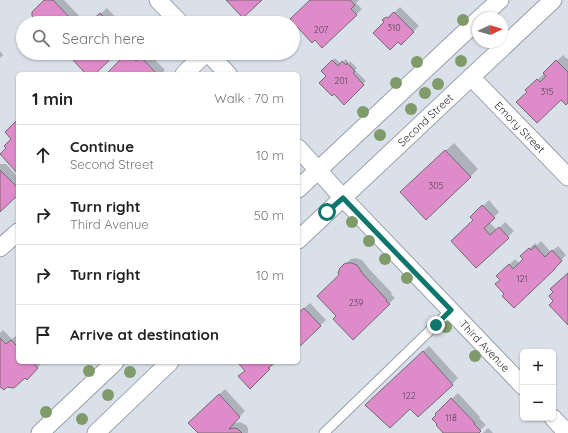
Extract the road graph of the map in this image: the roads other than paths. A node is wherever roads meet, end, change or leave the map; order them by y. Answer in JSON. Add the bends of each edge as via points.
{"nodes":[{"id":1,"x":158,"y":0,"type":"edge"},
{"id":2,"x":500,"y":0,"type":"edge"},
{"id":3,"x":553,"y":0,"type":"edge"},
{"id":4,"x":487,"y":12,"type":"edge"},
{"id":5,"x":173,"y":16,"type":"edge"},
{"id":6,"x":472,"y":26,"type":"edge"},
{"id":7,"x":199,"y":60,"type":"edge"},
{"id":8,"x":214,"y":60,"type":"edge"},
{"id":9,"x":186,"y":72,"type":"edge"},
{"id":10,"x":226,"y":72,"type":"edge"},
{"id":11,"x":471,"y":77,"type":"junction"},
{"id":12,"x":300,"y":150,"type":"edge"},
{"id":13,"x":318,"y":170,"type":"junction"},
{"id":14,"x":568,"y":177,"type":"edge"},
{"id":15,"x":300,"y":187,"type":"edge"},
{"id":16,"x":343,"y":198,"type":"junction"},
{"id":17,"x":16,"y":234,"type":"edge"},
{"id":18,"x":300,"y":238,"type":"edge"},
{"id":19,"x":0,"y":248,"type":"edge"},
{"id":20,"x":451,"y":310,"type":"junction"},
{"id":21,"x":113,"y":364,"type":"edge"},
{"id":22,"x":168,"y":364,"type":"edge"},
{"id":23,"x":522,"y":385,"type":"edge"},
{"id":24,"x":556,"y":421,"type":"edge"},
{"id":25,"x":40,"y":433,"type":"edge"},
{"id":26,"x":96,"y":433,"type":"edge"},
{"id":27,"x":324,"y":433,"type":"edge"},
{"id":28,"x":567,"y":433,"type":"edge"}],
"edges":[{"from":1,"to":5,"type":"street"},
{"from":2,"to":4,"type":"street"},
{"from":3,"to":11,"type":"street","name":"Second Street"},
{"from":6,"to":13,"type":"street"},
{"from":7,"to":9,"type":"street"},
{"from":8,"to":10,"type":"street"},
{"from":11,"to":14,"type":"street","name":"Emory Street"},
{"from":11,"to":16,"type":"street","name":"Second Street"},
{"from":12,"to":13,"type":"street","name":"Third Avenue"},
{"from":13,"to":15,"type":"street"},
{"from":13,"to":16,"type":"street","name":"Third Avenue"},
{"from":16,"to":18,"type":"street","name":"Second Street"},
{"from":16,"to":20,"type":"street","name":"Third Avenue"},
{"from":17,"to":19,"type":"street"},
{"from":20,"to":23,"type":"street","name":"Third Avenue"},
{"from":20,"to":27,"type":"lane"},
{"from":21,"to":25,"type":"street"},
{"from":22,"to":26,"type":"street"},
{"from":24,"to":28,"type":"street"}]}
